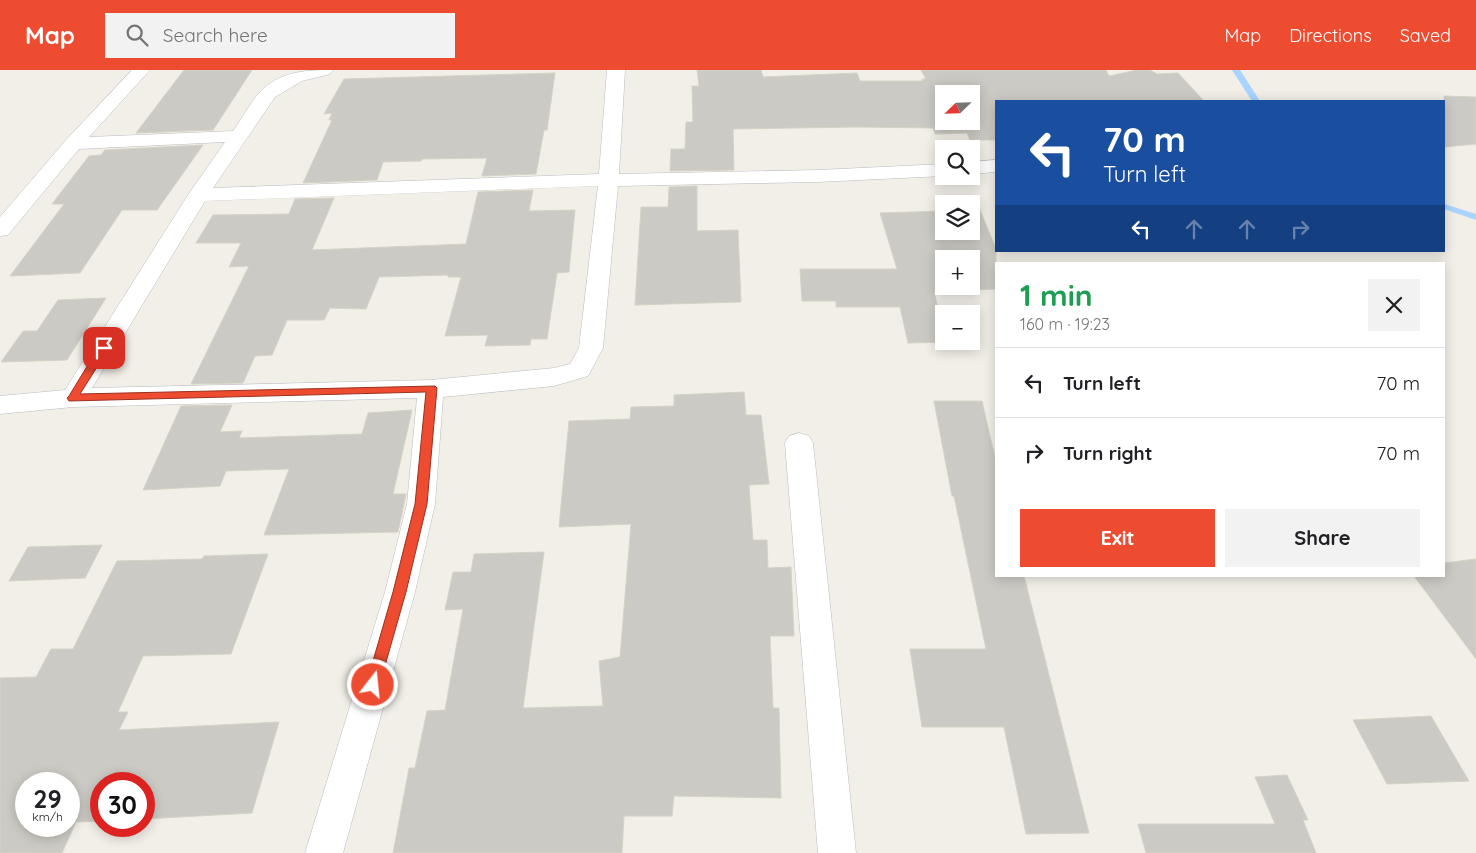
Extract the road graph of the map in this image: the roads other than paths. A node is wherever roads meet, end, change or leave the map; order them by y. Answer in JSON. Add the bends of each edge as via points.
{"nodes":[{"id":1,"x":141,"y":70,"type":"edge"},
{"id":2,"x":324,"y":70,"type":"edge"},
{"id":3,"x":616,"y":70,"type":"edge"},
{"id":4,"x":238,"y":136,"type":"junction"},
{"id":5,"x":73,"y":144,"type":"junction"},
{"id":6,"x":995,"y":166,"type":"edge"},
{"id":7,"x":980,"y":167,"type":"edge"},
{"id":8,"x":935,"y":170,"type":"edge"},
{"id":9,"x":609,"y":180,"type":"junction"},
{"id":10,"x":198,"y":195,"type":"junction"},
{"id":11,"x":0,"y":230,"type":"edge"},
{"id":12,"x":431,"y":388,"type":"junction"},
{"id":13,"x":73,"y":398,"type":"junction"},
{"id":14,"x":0,"y":405,"type":"edge"},
{"id":15,"x":799,"y":443,"type":"dead end"},
{"id":16,"x":324,"y":853,"type":"edge"},
{"id":17,"x":837,"y":853,"type":"edge"}],
"edges":[{"from":1,"to":5,"type":"street"},
{"from":2,"to":4,"type":"street","via":[[296,77],[269,93]]},
{"from":3,"to":9,"type":"street"},
{"from":4,"to":5,"type":"street"},
{"from":4,"to":10,"type":"street"},
{"from":5,"to":11,"type":"street"},
{"from":6,"to":7,"type":"street"},
{"from":8,"to":9,"type":"street"},
{"from":9,"to":10,"type":"street"},
{"from":9,"to":12,"type":"street","via":[[591,348],[579,370],[554,377]]},
{"from":10,"to":13,"type":"street"},
{"from":12,"to":13,"type":"street"},
{"from":12,"to":16,"type":"street","via":[[421,504],[400,592]]},
{"from":13,"to":14,"type":"street"},
{"from":15,"to":17,"type":"street"}]}
